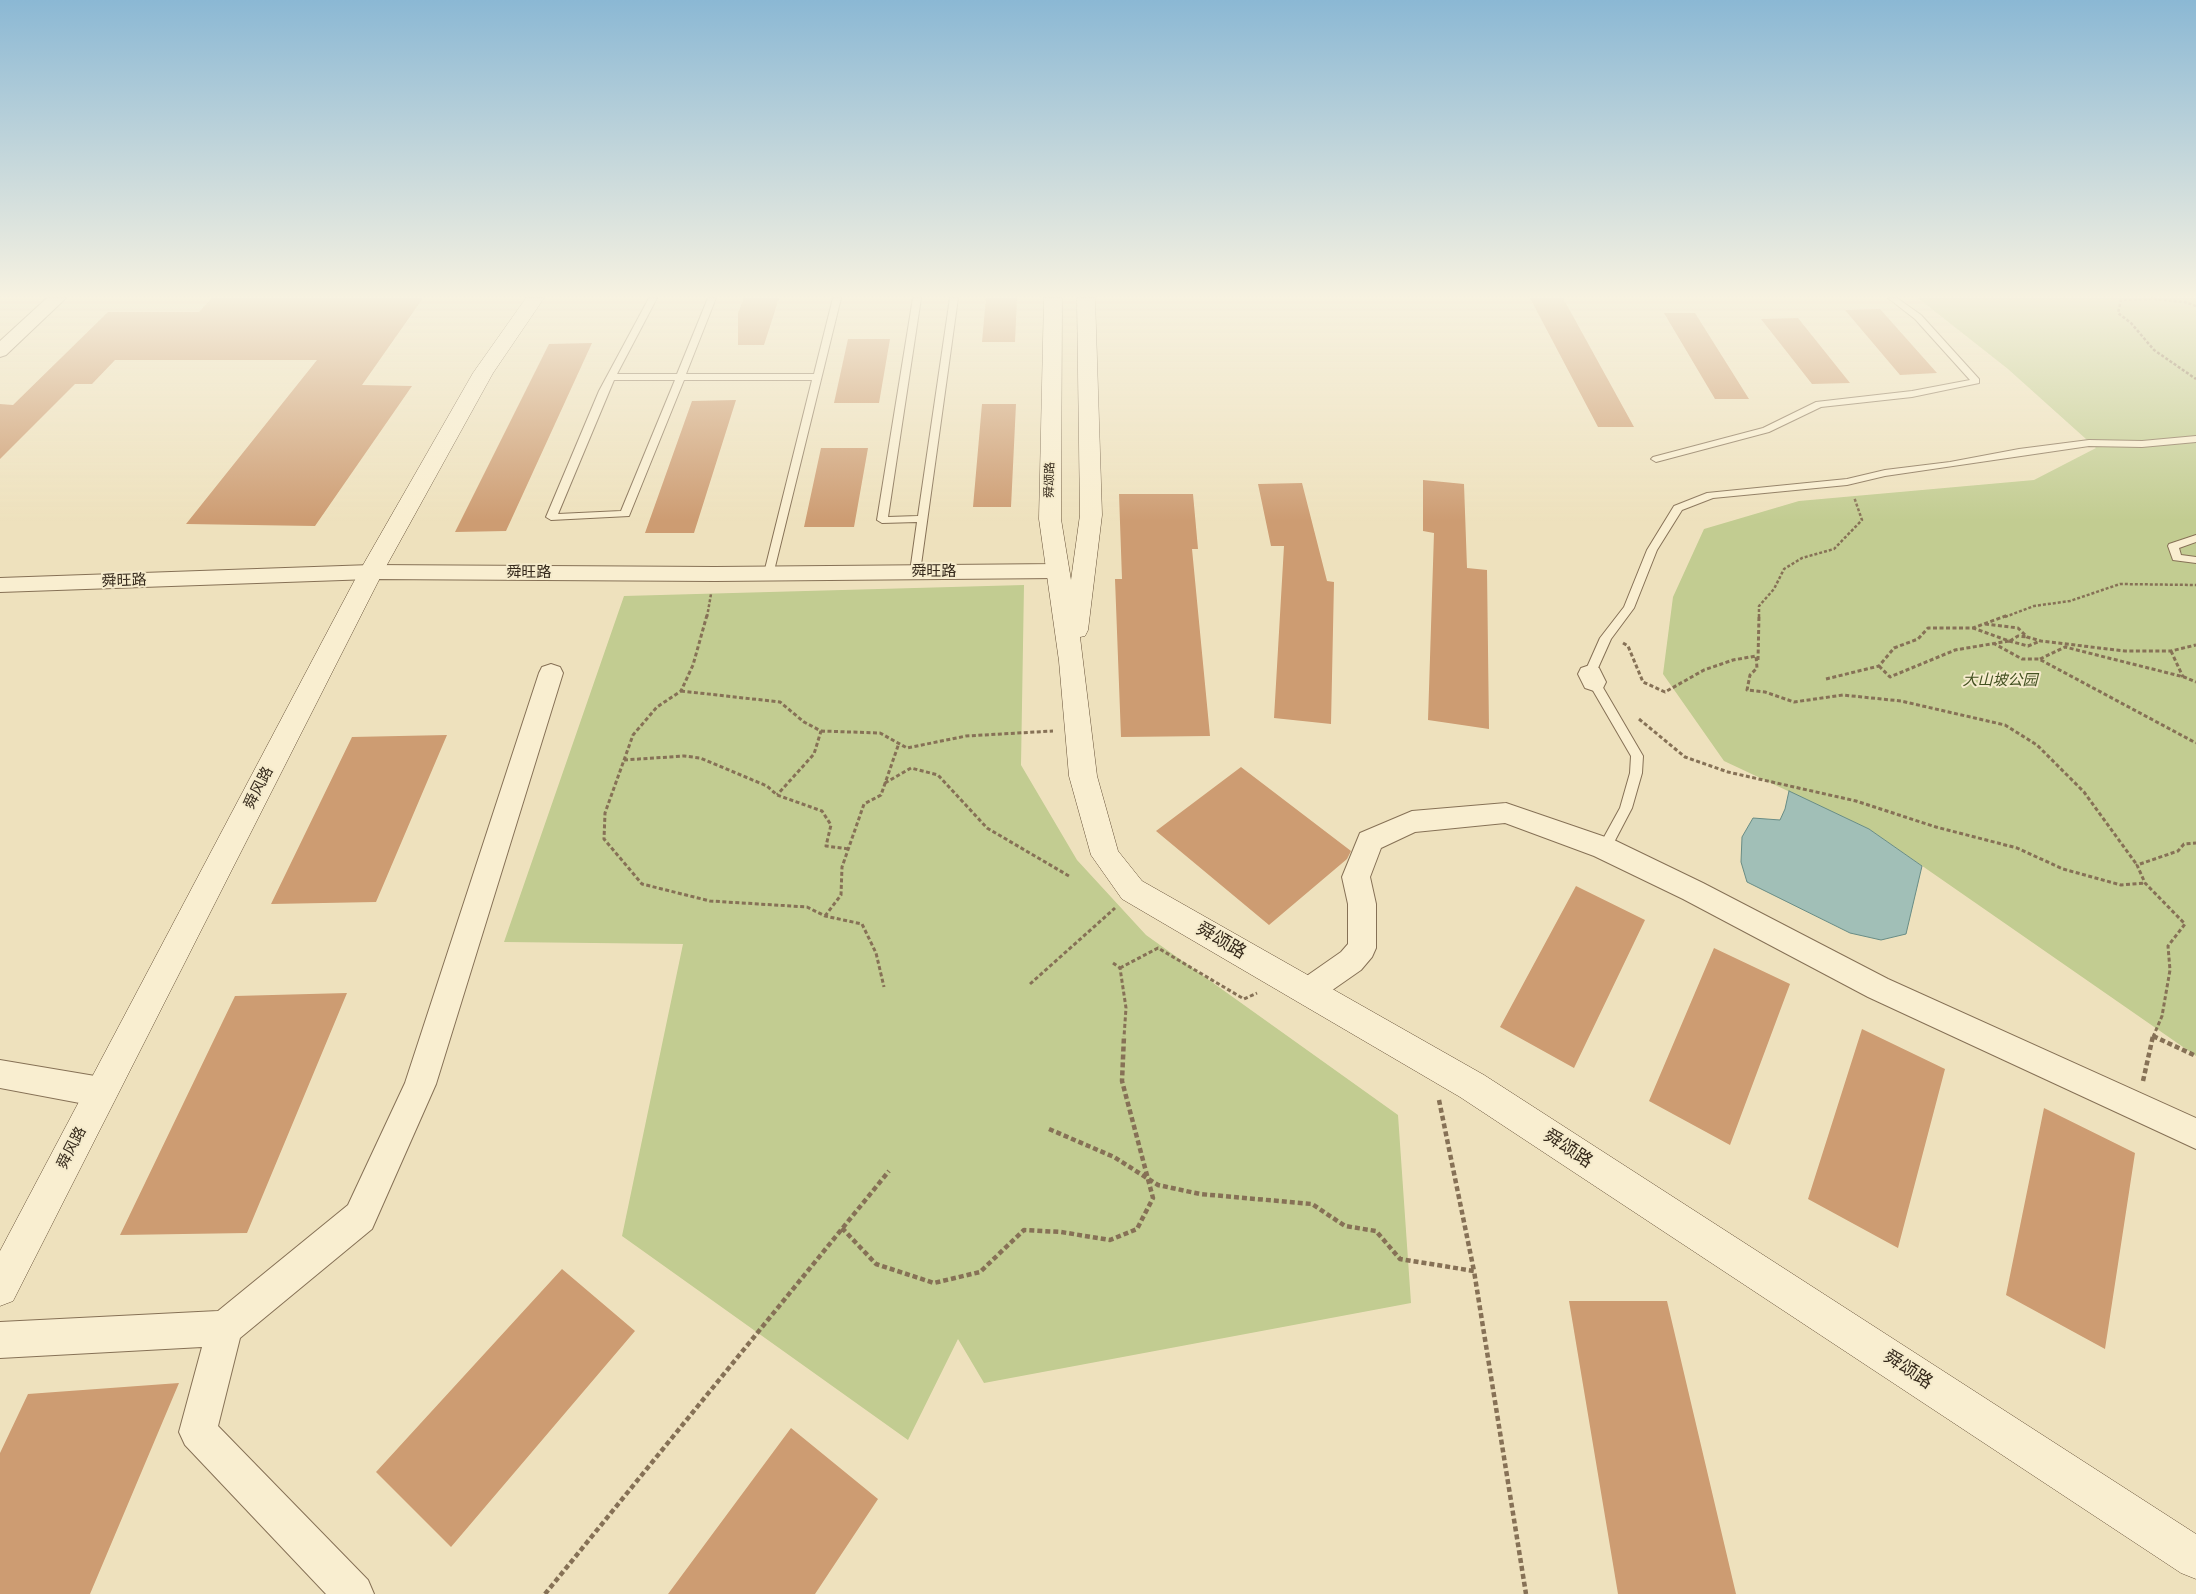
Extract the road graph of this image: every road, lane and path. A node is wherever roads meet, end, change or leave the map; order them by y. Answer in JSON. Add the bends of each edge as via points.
{"nodes":[{"id":1,"x":484,"y":372,"type":"edge"},
{"id":2,"x":614,"y":372,"type":"edge"},
{"id":3,"x":683,"y":372,"type":"edge"},
{"id":4,"x":818,"y":372,"type":"edge"},
{"id":5,"x":905,"y":372,"type":"edge"},
{"id":6,"x":943,"y":372,"type":"edge"},
{"id":7,"x":1051,"y":372,"type":"edge"},
{"id":8,"x":1088,"y":372,"type":"edge"},
{"id":9,"x":1968,"y":372,"type":"edge"},
{"id":10,"x":2185,"y":372,"type":"edge"},
{"id":11,"x":612,"y":377,"type":"junction"},
{"id":12,"x":681,"y":377,"type":"junction"},
{"id":13,"x":817,"y":377,"type":"junction"},
{"id":14,"x":2196,"y":379,"type":"edge"},
{"id":15,"x":2196,"y":439,"type":"edge"},
{"id":16,"x":1656,"y":460,"type":"dead end"},
{"id":17,"x":1847,"y":482,"type":"junction"},
{"id":18,"x":922,"y":519,"type":"junction"},
{"id":19,"x":2196,"y":538,"type":"edge"},
{"id":20,"x":2196,"y":560,"type":"edge"},
{"id":21,"x":1058,"y":571,"type":"junction"},
{"id":22,"x":371,"y":572,"type":"junction"},
{"id":23,"x":914,"y":572,"type":"junction"},
{"id":24,"x":769,"y":573,"type":"junction"},
{"id":25,"x":715,"y":574,"type":"junction"},
{"id":26,"x":0,"y":585,"type":"edge"},
{"id":27,"x":2196,"y":585,"type":"edge"},
{"id":28,"x":1983,"y":624,"type":"junction"},
{"id":29,"x":1973,"y":628,"type":"junction"},
{"id":30,"x":2027,"y":637,"type":"junction"},
{"id":31,"x":1605,"y":640,"type":"junction"},
{"id":32,"x":2009,"y":641,"type":"junction"},
{"id":33,"x":2041,"y":641,"type":"junction"},
{"id":34,"x":1993,"y":643,"type":"junction"},
{"id":35,"x":2196,"y":645,"type":"edge"},
{"id":36,"x":2065,"y":647,"type":"junction"},
{"id":37,"x":2171,"y":651,"type":"junction"},
{"id":38,"x":2039,"y":659,"type":"junction"},
{"id":39,"x":1072,"y":661,"type":"junction"},
{"id":40,"x":1879,"y":666,"type":"junction"},
{"id":41,"x":1757,"y":668,"type":"junction"},
{"id":42,"x":551,"y":673,"type":"dead end"},
{"id":43,"x":2184,"y":677,"type":"junction"},
{"id":44,"x":1826,"y":679,"type":"dead end"},
{"id":45,"x":2196,"y":682,"type":"edge"},
{"id":46,"x":681,"y":691,"type":"junction"},
{"id":47,"x":1636,"y":716,"type":"dead end"},
{"id":48,"x":1078,"y":730,"type":"junction"},
{"id":49,"x":821,"y":731,"type":"junction"},
{"id":50,"x":2196,"y":742,"type":"edge"},
{"id":51,"x":899,"y":743,"type":"junction"},
{"id":52,"x":624,"y":760,"type":"junction"},
{"id":53,"x":885,"y":783,"type":"junction"},
{"id":54,"x":777,"y":795,"type":"junction"},
{"id":55,"x":2196,"y":843,"type":"edge"},
{"id":56,"x":1604,"y":848,"type":"junction"},
{"id":57,"x":849,"y":849,"type":"junction"},
{"id":58,"x":2137,"y":865,"type":"junction"},
{"id":59,"x":1069,"y":876,"type":"dead end"},
{"id":60,"x":2146,"y":883,"type":"junction"},
{"id":61,"x":1132,"y":890,"type":"junction"},
{"id":62,"x":825,"y":916,"type":"junction"},
{"id":63,"x":1113,"y":963,"type":"dead end"},
{"id":64,"x":1120,"y":968,"type":"junction"},
{"id":65,"x":1030,"y":984,"type":"dead end"},
{"id":66,"x":1297,"y":985,"type":"junction"},
{"id":67,"x":884,"y":987,"type":"dead end"},
{"id":68,"x":2153,"y":1036,"type":"junction"},
{"id":69,"x":2196,"y":1056,"type":"edge"},
{"id":70,"x":1432,"y":1063,"type":"junction"},
{"id":71,"x":0,"y":1074,"type":"edge"},
{"id":72,"x":101,"y":1092,"type":"junction"},
{"id":73,"x":2139,"y":1107,"type":"junction"},
{"id":74,"x":1049,"y":1129,"type":"dead end"},
{"id":75,"x":2196,"y":1134,"type":"edge"},
{"id":76,"x":888,"y":1171,"type":"dead end"},
{"id":77,"x":1148,"y":1178,"type":"junction"},
{"id":78,"x":842,"y":1228,"type":"junction"},
{"id":79,"x":1474,"y":1271,"type":"junction"},
{"id":80,"x":0,"y":1288,"type":"edge"},
{"id":81,"x":225,"y":1328,"type":"junction"},
{"id":82,"x":0,"y":1340,"type":"edge"},
{"id":83,"x":2196,"y":1558,"type":"edge"},
{"id":84,"x":354,"y":1594,"type":"edge"},
{"id":85,"x":544,"y":1594,"type":"edge"},
{"id":86,"x":1526,"y":1594,"type":"edge"}],
"edges":[{"from":1,"to":22,"type":"street","name":"舜风路"},
{"from":2,"to":11,"type":"lane"},
{"from":3,"to":12,"type":"lane"},
{"from":4,"to":13,"type":"lane"},
{"from":5,"to":18,"type":"lane","via":[[882,520]]},
{"from":6,"to":18,"type":"lane"},
{"from":7,"to":21,"type":"street","name":"舜颂路","via":[[1050,520]]},
{"from":8,"to":39,"type":"street","name":"舜颂路","via":[[1091,514]]},
{"from":9,"to":16,"type":"lane","via":[[1976,381],[1912,394],[1819,404],[1766,430]]},
{"from":10,"to":14,"type":"path"},
{"from":11,"to":12,"type":"lane"},
{"from":11,"to":12,"type":"lane","via":[[551,517],[624,514]]},
{"from":12,"to":13,"type":"lane"},
{"from":13,"to":24,"type":"lane"},
{"from":15,"to":17,"type":"lane","via":[[2142,444],[2089,443],[1885,473]]},
{"from":17,"to":31,"type":"lane","via":[[1711,495],[1678,508],[1652,550],[1630,608]]},
{"from":17,"to":41,"type":"path","via":[[1862,520],[1834,548],[1802,558],[1784,570],[1774,589],[1759,606]]},
{"from":18,"to":23,"type":"lane"},
{"from":19,"to":20,"type":"lane","via":[[2174,546],[2177,558]]},
{"from":21,"to":23,"type":"street","name":"舜旺路"},
{"from":21,"to":39,"type":"street","name":"舜颂路"},
{"from":22,"to":25,"type":"street","name":"舜旺路"},
{"from":22,"to":26,"type":"street","name":"舜旺路"},
{"from":22,"to":72,"type":"street","name":"舜风路"},
{"from":23,"to":24,"type":"street","name":"舜旺路"},
{"from":24,"to":25,"type":"street","name":"舜旺路"},
{"from":25,"to":46,"type":"path","via":[[706,624]]},
{"from":27,"to":28,"type":"path","via":[[2120,584],[2070,601],[2034,606]]},
{"from":28,"to":29,"type":"path"},
{"from":28,"to":30,"type":"path","via":[[2018,628]]},
{"from":29,"to":32,"type":"path"},
{"from":29,"to":40,"type":"path","via":[[1928,628],[1918,639],[1894,648]]},
{"from":30,"to":32,"type":"path","via":[[2018,636]]},
{"from":30,"to":33,"type":"path"},
{"from":31,"to":41,"type":"path","via":[[1618,640],[1628,646],[1643,682],[1665,692],[1704,670],[1733,660],[1756,656]]},
{"from":31,"to":56,"type":"lane","via":[[1592,678],[1637,756],[1636,773],[1626,808]]},
{"from":32,"to":33,"type":"path","via":[[2028,646]]},
{"from":32,"to":34,"type":"path"},
{"from":33,"to":36,"type":"path"},
{"from":33,"to":37,"type":"path","via":[[2125,651]]},
{"from":34,"to":38,"type":"path","via":[[2022,659]]},
{"from":34,"to":40,"type":"path","via":[[1956,650],[1890,677]]},
{"from":35,"to":37,"type":"path"},
{"from":36,"to":38,"type":"path"},
{"from":36,"to":43,"type":"path"},
{"from":37,"to":43,"type":"path"},
{"from":38,"to":50,"type":"path"},
{"from":39,"to":48,"type":"street","name":"舜颂路"},
{"from":40,"to":44,"type":"path"},
{"from":41,"to":58,"type":"path","via":[[1750,675],[1748,690],[1794,702],[1843,695],[1891,700],[2005,725],[2037,745],[2084,792]]},
{"from":42,"to":81,"type":"street","via":[[420,1084],[360,1217]]},
{"from":43,"to":45,"type":"path"},
{"from":46,"to":49,"type":"path","via":[[780,702]]},
{"from":46,"to":52,"type":"path","via":[[657,707],[633,735]]},
{"from":47,"to":60,"type":"path","via":[[1685,758],[1728,772],[1856,801],[1936,828],[2017,848],[2063,869],[2121,885]]},
{"from":48,"to":51,"type":"path","via":[[966,736],[907,748]]},
{"from":48,"to":61,"type":"street","name":"舜颂路","via":[[1083,776],[1106,855]]},
{"from":49,"to":51,"type":"path","via":[[880,733]]},
{"from":49,"to":54,"type":"path","via":[[814,754]]},
{"from":51,"to":53,"type":"path"},
{"from":52,"to":54,"type":"path","via":[[700,758],[767,786]]},
{"from":52,"to":62,"type":"path","via":[[605,814],[604,839],[642,884],[710,901],[807,907]]},
{"from":53,"to":57,"type":"path","via":[[881,795],[864,804]]},
{"from":53,"to":59,"type":"path","via":[[911,768],[938,776],[987,828]]},
{"from":54,"to":57,"type":"path","via":[[822,811],[831,825],[826,846]]},
{"from":55,"to":58,"type":"path","via":[[2184,844],[2178,851]]},
{"from":56,"to":66,"type":"street","via":[[1506,812],[1412,822],[1370,841],[1356,877],[1362,904],[1362,948],[1351,961]]},
{"from":56,"to":73,"type":"street","via":[[1878,988]]},
{"from":57,"to":62,"type":"path","via":[[842,867],[841,895]]},
{"from":58,"to":60,"type":"path"},
{"from":60,"to":68,"type":"path","via":[[2185,924],[2168,946],[2170,970],[2162,1016]]},
{"from":61,"to":65,"type":"path"},
{"from":61,"to":66,"type":"street","name":"舜颂路"},
{"from":62,"to":67,"type":"path","via":[[862,924],[876,953]]},
{"from":63,"to":64,"type":"path"},
{"from":64,"to":66,"type":"path","via":[[1158,948],[1244,999]]},
{"from":64,"to":77,"type":"path","via":[[1126,1008],[1122,1081]]},
{"from":66,"to":70,"type":"street","name":"舜颂路"},
{"from":68,"to":69,"type":"path"},
{"from":68,"to":73,"type":"path"},
{"from":70,"to":79,"type":"path"},
{"from":70,"to":83,"type":"street","name":"舜颂路"},
{"from":71,"to":72,"type":"street"},
{"from":72,"to":80,"type":"street","name":"舜风路"},
{"from":73,"to":75,"type":"street"},
{"from":74,"to":77,"type":"path","via":[[1114,1157]]},
{"from":76,"to":78,"type":"path"},
{"from":77,"to":78,"type":"path","via":[[1153,1198],[1137,1229],[1110,1240],[1024,1230],[980,1272],[934,1283],[876,1264]]},
{"from":77,"to":79,"type":"path","via":[[1158,1185],[1200,1194],[1312,1204],[1345,1226],[1376,1231],[1400,1259]]},
{"from":78,"to":85,"type":"path"},
{"from":79,"to":86,"type":"path"},
{"from":81,"to":82,"type":"street"},
{"from":81,"to":84,"type":"street","via":[[198,1432]]}]}
